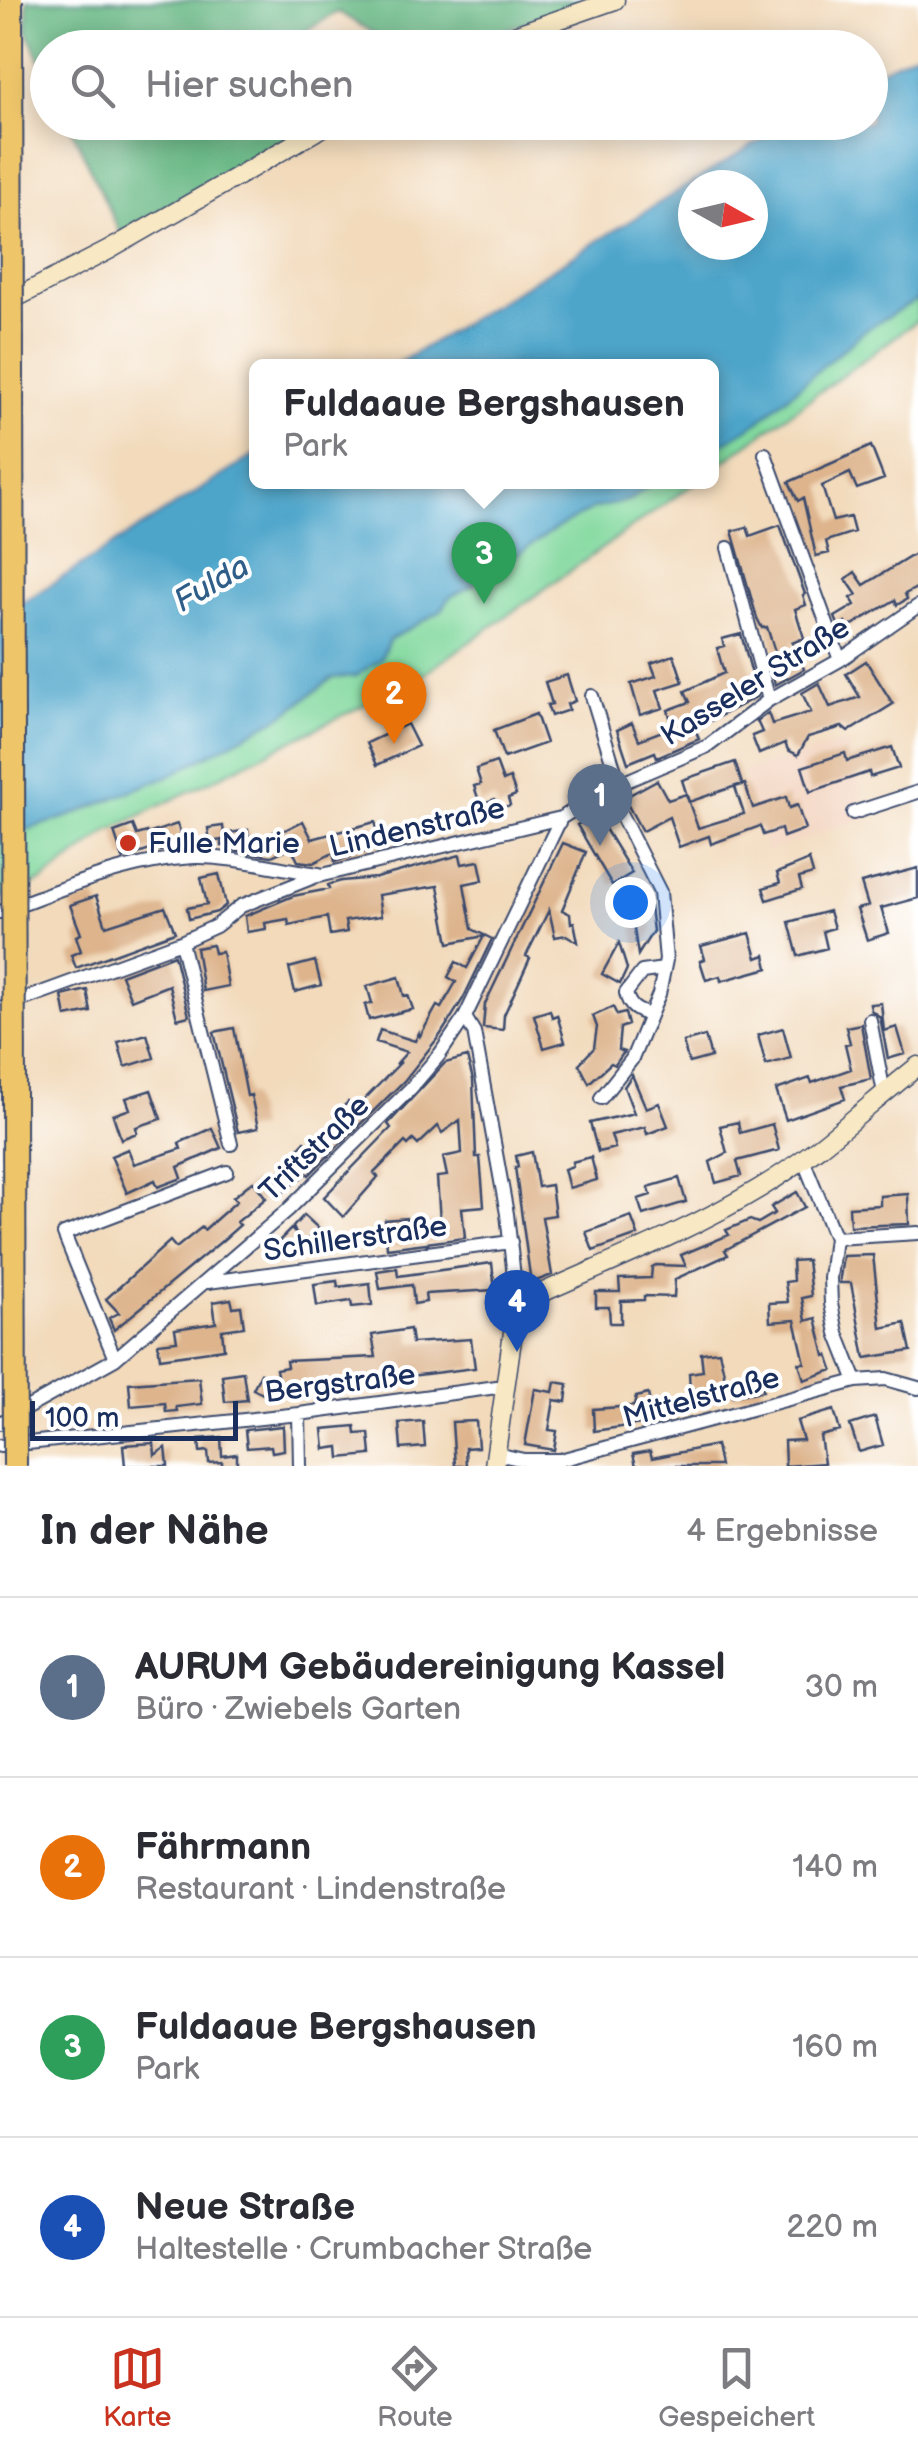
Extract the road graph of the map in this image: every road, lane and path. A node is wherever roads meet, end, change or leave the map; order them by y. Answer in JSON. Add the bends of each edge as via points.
{"nodes":[{"id":1,"x":11,"y":0,"type":"edge"},
{"id":2,"x":615,"y":0,"type":"edge"},
{"id":3,"x":529,"y":30,"type":"edge"},
{"id":4,"x":300,"y":140,"type":"edge"},
{"id":5,"x":0,"y":306,"type":"edge"},
{"id":6,"x":765,"y":454,"type":"dead end"},
{"id":7,"x":728,"y":548,"type":"dead end"},
{"id":8,"x":918,"y":606,"type":"edge"},
{"id":9,"x":840,"y":660,"type":"junction"},
{"id":10,"x":592,"y":696,"type":"dead end"},
{"id":11,"x":768,"y":700,"type":"junction"},
{"id":12,"x":614,"y":786,"type":"junction"},
{"id":13,"x":918,"y":792,"type":"edge"},
{"id":14,"x":853,"y":814,"type":"dead end"},
{"id":15,"x":561,"y":818,"type":"junction"},
{"id":16,"x":321,"y":875,"type":"junction"},
{"id":17,"x":0,"y":912,"type":"edge"},
{"id":18,"x":180,"y":942,"type":"junction"},
{"id":19,"x":664,"y":969,"type":"junction"},
{"id":20,"x":0,"y":1008,"type":"edge"},
{"id":21,"x":650,"y":1015,"type":"junction"},
{"id":22,"x":465,"y":1017,"type":"junction"},
{"id":23,"x":870,"y":1020,"type":"dead end"},
{"id":24,"x":918,"y":1066,"type":"edge"},
{"id":25,"x":884,"y":1093,"type":"junction"},
{"id":26,"x":601,"y":1098,"type":"dead end"},
{"id":27,"x":231,"y":1144,"type":"dead end"},
{"id":28,"x":802,"y":1159,"type":"junction"},
{"id":29,"x":227,"y":1172,"type":"dead end"},
{"id":30,"x":918,"y":1233,"type":"edge"},
{"id":31,"x":835,"y":1238,"type":"junction"},
{"id":32,"x":511,"y":1242,"type":"junction"},
{"id":33,"x":205,"y":1283,"type":"junction"},
{"id":34,"x":517,"y":1304,"type":"junction"},
{"id":35,"x":115,"y":1359,"type":"junction"},
{"id":36,"x":856,"y":1382,"type":"junction"},
{"id":37,"x":504,"y":1386,"type":"junction"},
{"id":38,"x":918,"y":1388,"type":"edge"},
{"id":39,"x":17,"y":1413,"type":"junction"},
{"id":40,"x":299,"y":1414,"type":"junction"},
{"id":41,"x":0,"y":1423,"type":"edge"},
{"id":42,"x":0,"y":1446,"type":"edge"},
{"id":43,"x":18,"y":1456,"type":"edge"},
{"id":44,"x":495,"y":1460,"type":"edge"},
{"id":45,"x":300,"y":1466,"type":"edge"}],
"edges":[{"from":1,"to":43,"type":"highway","bridge":true},
{"from":2,"to":3,"type":"street"},
{"from":4,"to":5,"type":"street"},
{"from":6,"to":9,"type":"street"},
{"from":7,"to":11,"type":"street"},
{"from":8,"to":9,"type":"street","name":"Kasseler Straße"},
{"from":9,"to":11,"type":"street","name":"Kasseler Straße"},
{"from":10,"to":12,"type":"street"},
{"from":11,"to":12,"type":"street","name":"Kasseler Straße","via":[[708,746]]},
{"from":12,"to":15,"type":"street","name":"Kasseler Straße"},
{"from":12,"to":19,"type":"street","via":[[660,892]]},
{"from":13,"to":14,"type":"street"},
{"from":15,"to":16,"type":"street","name":"Lindenstraße"},
{"from":15,"to":22,"type":"street","name":"Triftstraße"},
{"from":16,"to":17,"type":"street","via":[[198,857],[111,874]]},
{"from":16,"to":18,"type":"street","name":"Lindenstraße","via":[[241,906]]},
{"from":18,"to":20,"type":"street","name":"Lindenstraße"},
{"from":18,"to":27,"type":"street"},
{"from":19,"to":21,"type":"street"},
{"from":19,"to":21,"type":"street","via":[[642,972],[626,993],[636,1010]]},
{"from":21,"to":26,"type":"street","via":[[632,1060]]},
{"from":22,"to":32,"type":"street","via":[[474,1032]]},
{"from":22,"to":33,"type":"street","name":"Triftstraße","via":[[412,1088]]},
{"from":23,"to":25,"type":"street"},
{"from":24,"to":25,"type":"street"},
{"from":25,"to":28,"type":"street"},
{"from":28,"to":31,"type":"street"},
{"from":28,"to":34,"type":"street","via":[[710,1215]]},
{"from":29,"to":35,"type":"street","via":[[64,1234]]},
{"from":30,"to":31,"type":"street"},
{"from":31,"to":36,"type":"street","via":[[831,1304]]},
{"from":32,"to":33,"type":"street","name":"Schillerstraße"},
{"from":32,"to":34,"type":"street"},
{"from":33,"to":35,"type":"street","name":"Triftstraße"},
{"from":34,"to":37,"type":"street"},
{"from":35,"to":39,"type":"street","name":"Triftstraße"},
{"from":36,"to":38,"type":"street","name":"Mittelstraße","via":[[886,1379]]},
{"from":36,"to":44,"type":"street","name":"Mittelstraße","via":[[560,1460]]},
{"from":37,"to":40,"type":"street","name":"Bergstraße"},
{"from":37,"to":44,"type":"street"},
{"from":39,"to":41,"type":"street","name":"Triftstraße"},
{"from":39,"to":43,"type":"street"},
{"from":40,"to":43,"type":"street","name":"Bergstraße","via":[[62,1441]]},
{"from":40,"to":45,"type":"street"},
{"from":42,"to":43,"type":"street","name":"Bergstraße"}]}
